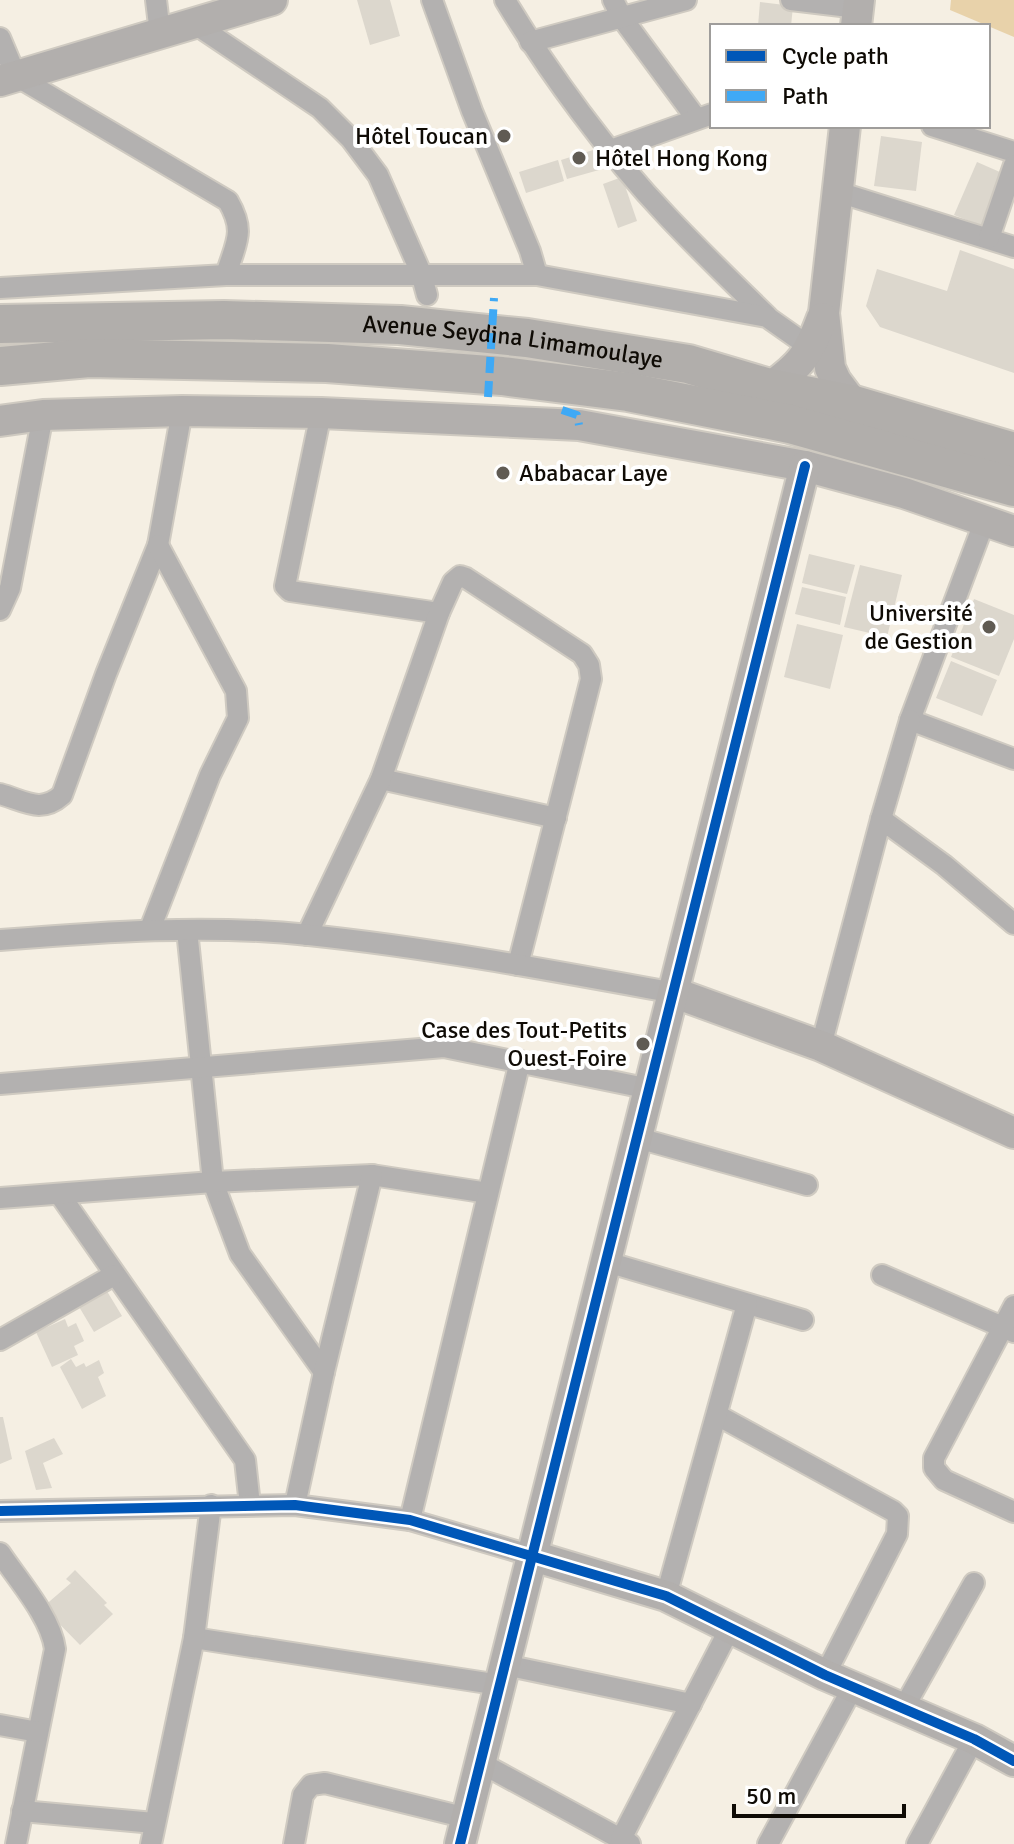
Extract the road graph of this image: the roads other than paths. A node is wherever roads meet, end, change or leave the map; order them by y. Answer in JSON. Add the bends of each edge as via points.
{"nodes":[{"id":1,"x":156,"y":0,"type":"edge"},
{"id":2,"x":272,"y":0,"type":"edge"},
{"id":3,"x":432,"y":0,"type":"edge"},
{"id":4,"x":505,"y":0,"type":"edge"},
{"id":5,"x":686,"y":0,"type":"edge"},
{"id":6,"x":791,"y":0,"type":"edge"},
{"id":7,"x":617,"y":9,"type":"edge"},
{"id":8,"x":858,"y":11,"type":"edge"},
{"id":9,"x":195,"y":24,"type":"junction"},
{"id":10,"x":160,"y":33,"type":"junction"},
{"id":11,"x":0,"y":38,"type":"edge"},
{"id":12,"x":530,"y":42,"type":"junction"},
{"id":13,"x":8,"y":78,"type":"edge"},
{"id":14,"x":704,"y":116,"type":"edge"},
{"id":15,"x":846,"y":128,"type":"edge"},
{"id":16,"x":938,"y":128,"type":"edge"},
{"id":17,"x":611,"y":150,"type":"junction"},
{"id":18,"x":1014,"y":152,"type":"edge"},
{"id":19,"x":1014,"y":165,"type":"edge"},
{"id":20,"x":838,"y":192,"type":"junction"},
{"id":21,"x":989,"y":238,"type":"junction"},
{"id":22,"x":1014,"y":247,"type":"edge"},
{"id":23,"x":421,"y":273,"type":"junction"},
{"id":24,"x":226,"y":275,"type":"junction"},
{"id":25,"x":537,"y":275,"type":"junction"},
{"id":26,"x":0,"y":288,"type":"edge"},
{"id":27,"x":427,"y":295,"type":"dead end"},
{"id":28,"x":824,"y":313,"type":"junction"},
{"id":29,"x":767,"y":317,"type":"junction"},
{"id":30,"x":0,"y":324,"type":"edge"},
{"id":31,"x":811,"y":348,"type":"junction"},
{"id":32,"x":0,"y":366,"type":"edge"},
{"id":33,"x":769,"y":388,"type":"junction"},
{"id":34,"x":854,"y":405,"type":"junction"},
{"id":35,"x":182,"y":411,"type":"junction"},
{"id":36,"x":321,"y":413,"type":"junction"},
{"id":37,"x":43,"y":415,"type":"junction"},
{"id":38,"x":0,"y":421,"type":"edge"},
{"id":39,"x":1014,"y":452,"type":"edge"},
{"id":40,"x":805,"y":466,"type":"junction"},
{"id":41,"x":1014,"y":487,"type":"edge"},
{"id":42,"x":985,"y":520,"type":"junction"},
{"id":43,"x":1014,"y":531,"type":"edge"},
{"id":44,"x":158,"y":545,"type":"junction"},
{"id":45,"x":0,"y":610,"type":"edge"},
{"id":46,"x":439,"y":613,"type":"junction"},
{"id":47,"x":910,"y":720,"type":"junction"},
{"id":48,"x":1014,"y":759,"type":"edge"},
{"id":49,"x":381,"y":779,"type":"junction"},
{"id":50,"x":0,"y":794,"type":"edge"},
{"id":51,"x":556,"y":818,"type":"junction"},
{"id":52,"x":881,"y":819,"type":"junction"},
{"id":53,"x":1014,"y":924,"type":"edge"},
{"id":54,"x":150,"y":929,"type":"junction"},
{"id":55,"x":187,"y":930,"type":"junction"},
{"id":56,"x":307,"y":935,"type":"junction"},
{"id":57,"x":0,"y":940,"type":"edge"},
{"id":58,"x":518,"y":965,"type":"junction"},
{"id":59,"x":675,"y":993,"type":"junction"},
{"id":60,"x":821,"y":1046,"type":"junction"},
{"id":61,"x":520,"y":1061,"type":"junction"},
{"id":62,"x":201,"y":1065,"type":"junction"},
{"id":63,"x":0,"y":1084,"type":"edge"},
{"id":64,"x":650,"y":1089,"type":"junction"},
{"id":65,"x":1014,"y":1133,"type":"edge"},
{"id":66,"x":638,"y":1138,"type":"junction"},
{"id":67,"x":372,"y":1175,"type":"junction"},
{"id":68,"x":213,"y":1182,"type":"junction"},
{"id":69,"x":807,"y":1185,"type":"dead end"},
{"id":70,"x":488,"y":1193,"type":"junction"},
{"id":71,"x":60,"y":1195,"type":"junction"},
{"id":72,"x":0,"y":1198,"type":"edge"},
{"id":73,"x":607,"y":1262,"type":"junction"},
{"id":74,"x":114,"y":1275,"type":"junction"},
{"id":75,"x":882,"y":1275,"type":"dead end"},
{"id":76,"x":747,"y":1304,"type":"junction"},
{"id":77,"x":1014,"y":1306,"type":"edge"},
{"id":78,"x":803,"y":1320,"type":"dead end"},
{"id":79,"x":1008,"y":1329,"type":"edge"},
{"id":80,"x":0,"y":1340,"type":"edge"},
{"id":81,"x":324,"y":1372,"type":"junction"},
{"id":82,"x":717,"y":1415,"type":"junction"},
{"id":83,"x":211,"y":1505,"type":"junction"},
{"id":84,"x":250,"y":1505,"type":"junction"},
{"id":85,"x":295,"y":1505,"type":"junction"},
{"id":86,"x":0,"y":1511,"type":"edge"},
{"id":87,"x":1014,"y":1512,"type":"edge"},
{"id":88,"x":410,"y":1520,"type":"junction"},
{"id":89,"x":0,"y":1553,"type":"edge"},
{"id":90,"x":533,"y":1556,"type":"junction"},
{"id":91,"x":974,"y":1583,"type":"dead end"},
{"id":92,"x":666,"y":1596,"type":"junction"},
{"id":93,"x":730,"y":1628,"type":"junction"},
{"id":94,"x":194,"y":1638,"type":"junction"},
{"id":95,"x":503,"y":1675,"type":"junction"},
{"id":96,"x":839,"y":1681,"type":"junction"},
{"id":97,"x":691,"y":1704,"type":"junction"},
{"id":98,"x":903,"y":1709,"type":"junction"},
{"id":99,"x":0,"y":1725,"type":"edge"},
{"id":100,"x":38,"y":1732,"type":"junction"},
{"id":101,"x":974,"y":1739,"type":"junction"},
{"id":102,"x":1014,"y":1761,"type":"edge"},
{"id":103,"x":481,"y":1763,"type":"junction"},
{"id":104,"x":22,"y":1811,"type":"junction"},
{"id":105,"x":154,"y":1823,"type":"junction"},
{"id":106,"x":464,"y":1831,"type":"edge"},
{"id":107,"x":626,"y":1841,"type":"edge"},
{"id":108,"x":16,"y":1844,"type":"edge"},
{"id":109,"x":151,"y":1844,"type":"edge"},
{"id":110,"x":294,"y":1844,"type":"edge"},
{"id":111,"x":768,"y":1844,"type":"edge"},
{"id":112,"x":917,"y":1844,"type":"edge"}],
"edges":[{"from":1,"to":10,"type":"street"},
{"from":2,"to":9,"type":"street"},
{"from":3,"to":25,"type":"street"},
{"from":4,"to":12,"type":"street"},
{"from":5,"to":7,"type":"street"},
{"from":6,"to":8,"type":"street"},
{"from":7,"to":12,"type":"street"},
{"from":7,"to":14,"type":"street"},
{"from":9,"to":10,"type":"street"},
{"from":9,"to":23,"type":"street","via":[[320,108],[351,139],[378,175]]},
{"from":10,"to":13,"type":"street"},
{"from":11,"to":13,"type":"street"},
{"from":12,"to":17,"type":"street"},
{"from":13,"to":24,"type":"street","via":[[228,201],[239,232]]},
{"from":14,"to":17,"type":"street"},
{"from":15,"to":20,"type":"street"},
{"from":16,"to":18,"type":"street"},
{"from":17,"to":29,"type":"street","via":[[665,214]]},
{"from":19,"to":21,"type":"street"},
{"from":20,"to":21,"type":"street"},
{"from":20,"to":28,"type":"street"},
{"from":21,"to":22,"type":"street"},
{"from":23,"to":24,"type":"street"},
{"from":23,"to":25,"type":"street"},
{"from":23,"to":27,"type":"street"},
{"from":24,"to":26,"type":"street"},
{"from":25,"to":29,"type":"street"},
{"from":28,"to":31,"type":"street"},
{"from":28,"to":34,"type":"street","via":[[830,368]]},
{"from":29,"to":31,"type":"street"},
{"from":30,"to":33,"type":"highway","name":"Avenue Seydina Limamoulaye","via":[[224,320],[400,325],[619,352],[688,364]]},
{"from":31,"to":33,"type":"street"},
{"from":32,"to":41,"type":"highway","name":"Avenue Seydina Limamoulaye","via":[[89,358],[327,363],[502,376],[628,392],[790,424]]},
{"from":33,"to":34,"type":"highway","name":"Avenue Seydina Limamoulaye"},
{"from":34,"to":39,"type":"highway","name":"Avenue Seydina Limamoulaye"},
{"from":35,"to":36,"type":"street"},
{"from":35,"to":37,"type":"street"},
{"from":35,"to":44,"type":"street"},
{"from":36,"to":40,"type":"street","via":[[579,425]]},
{"from":36,"to":46,"type":"street","via":[[286,588]]},
{"from":37,"to":38,"type":"street"},
{"from":37,"to":45,"type":"street","via":[[10,588]]},
{"from":40,"to":42,"type":"street"},
{"from":40,"to":59,"type":"street"},
{"from":42,"to":43,"type":"street"},
{"from":42,"to":47,"type":"street"},
{"from":44,"to":50,"type":"street","via":[[62,795],[42,807]]},
{"from":44,"to":54,"type":"street","via":[[236,691],[238,718]]},
{"from":46,"to":49,"type":"street"},
{"from":46,"to":51,"type":"street","via":[[456,578],[466,578],[582,654],[589,665],[591,679]]},
{"from":47,"to":48,"type":"street"},
{"from":47,"to":52,"type":"street"},
{"from":49,"to":51,"type":"street"},
{"from":49,"to":56,"type":"street"},
{"from":51,"to":58,"type":"street"},
{"from":52,"to":53,"type":"street"},
{"from":52,"to":60,"type":"street"},
{"from":54,"to":55,"type":"street"},
{"from":54,"to":57,"type":"street"},
{"from":55,"to":56,"type":"street"},
{"from":55,"to":62,"type":"street"},
{"from":56,"to":58,"type":"street"},
{"from":58,"to":59,"type":"street"},
{"from":59,"to":60,"type":"street"},
{"from":59,"to":64,"type":"street"},
{"from":60,"to":65,"type":"street"},
{"from":61,"to":62,"type":"street","via":[[444,1047]]},
{"from":61,"to":64,"type":"street"},
{"from":61,"to":70,"type":"street"},
{"from":62,"to":63,"type":"street"},
{"from":62,"to":68,"type":"street"},
{"from":64,"to":66,"type":"street"},
{"from":66,"to":69,"type":"street"},
{"from":66,"to":73,"type":"street"},
{"from":67,"to":68,"type":"street"},
{"from":67,"to":70,"type":"street"},
{"from":67,"to":81,"type":"street"},
{"from":68,"to":71,"type":"street"},
{"from":68,"to":81,"type":"street","via":[[240,1254]]},
{"from":70,"to":88,"type":"street"},
{"from":71,"to":72,"type":"street"},
{"from":71,"to":74,"type":"street"},
{"from":73,"to":76,"type":"street"},
{"from":73,"to":90,"type":"street"},
{"from":74,"to":80,"type":"street"},
{"from":74,"to":84,"type":"street","via":[[245,1460]]},
{"from":75,"to":79,"type":"street"},
{"from":76,"to":78,"type":"street"},
{"from":76,"to":82,"type":"street"},
{"from":77,"to":79,"type":"street"},
{"from":79,"to":87,"type":"street","via":[[934,1458],[934,1468],[944,1480]]},
{"from":81,"to":85,"type":"street"},
{"from":82,"to":92,"type":"street"},
{"from":82,"to":96,"type":"street","via":[[898,1516],[897,1534]]},
{"from":83,"to":84,"type":"street"},
{"from":83,"to":86,"type":"street"},
{"from":83,"to":94,"type":"street"},
{"from":84,"to":85,"type":"street"},
{"from":85,"to":88,"type":"street"},
{"from":88,"to":90,"type":"street"},
{"from":89,"to":100,"type":"street","via":[[53,1637]]},
{"from":90,"to":92,"type":"street"},
{"from":90,"to":95,"type":"street"},
{"from":91,"to":98,"type":"street"},
{"from":92,"to":93,"type":"street"},
{"from":93,"to":96,"type":"street"},
{"from":93,"to":97,"type":"street"},
{"from":94,"to":95,"type":"street"},
{"from":94,"to":105,"type":"street"},
{"from":95,"to":97,"type":"street"},
{"from":95,"to":103,"type":"street"},
{"from":96,"to":98,"type":"street"},
{"from":96,"to":111,"type":"street"},
{"from":97,"to":107,"type":"street"},
{"from":98,"to":101,"type":"street"},
{"from":99,"to":100,"type":"street"},
{"from":100,"to":104,"type":"street"},
{"from":101,"to":102,"type":"street"},
{"from":101,"to":112,"type":"street"},
{"from":103,"to":106,"type":"street"},
{"from":103,"to":107,"type":"street"},
{"from":104,"to":105,"type":"street"},
{"from":104,"to":108,"type":"street"},
{"from":105,"to":109,"type":"street"},
{"from":106,"to":110,"type":"street","via":[[325,1783],[311,1785],[303,1795]]}]}
